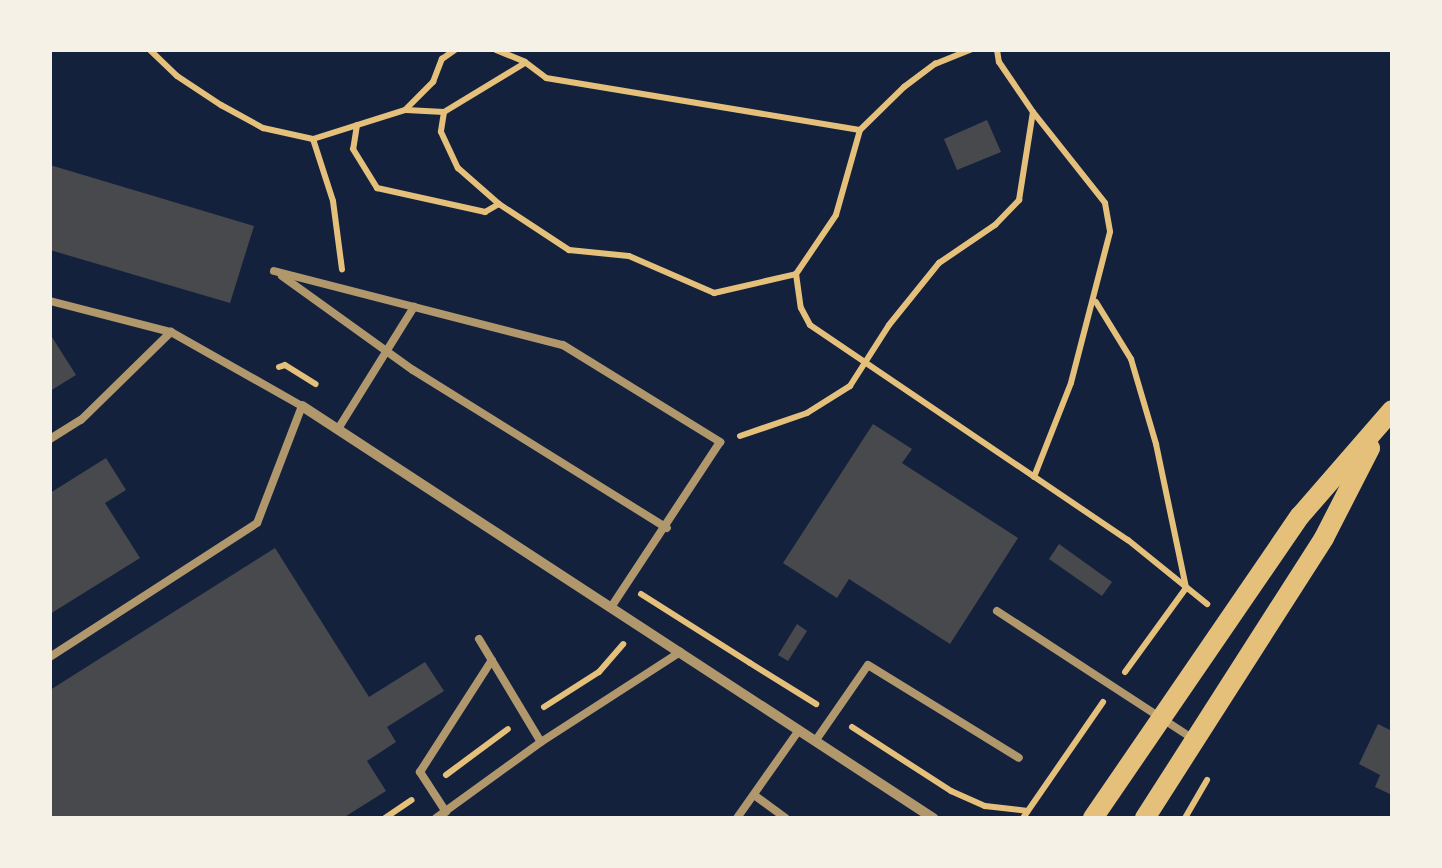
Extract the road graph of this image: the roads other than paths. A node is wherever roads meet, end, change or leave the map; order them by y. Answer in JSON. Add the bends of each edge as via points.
{"nodes":[{"id":1,"x":50,"y":300,"type":"edge"},
{"id":2,"x":414,"y":307,"type":"junction"},
{"id":3,"x":172,"y":332,"type":"junction"},
{"id":4,"x":388,"y":348,"type":"junction"},
{"id":5,"x":302,"y":406,"type":"junction"},
{"id":6,"x":1387,"y":417,"type":"edge"},
{"id":7,"x":338,"y":429,"type":"junction"},
{"id":8,"x":50,"y":439,"type":"edge"},
{"id":9,"x":667,"y":528,"type":"junction"},
{"id":10,"x":611,"y":607,"type":"junction"},
{"id":11,"x":996,"y":611,"type":"dead end"},
{"id":12,"x":479,"y":639,"type":"dead end"},
{"id":13,"x":680,"y":652,"type":"junction"},
{"id":14,"x":50,"y":657,"type":"edge"},
{"id":15,"x":492,"y":660,"type":"junction"},
{"id":16,"x":1160,"y":719,"type":"junction"},
{"id":17,"x":800,"y":730,"type":"junction"},
{"id":18,"x":816,"y":740,"type":"junction"},
{"id":19,"x":1196,"y":740,"type":"junction"},
{"id":20,"x":540,"y":742,"type":"junction"},
{"id":21,"x":1019,"y":758,"type":"dead end"},
{"id":22,"x":754,"y":795,"type":"junction"},
{"id":23,"x":446,"y":812,"type":"junction"},
{"id":24,"x":436,"y":818,"type":"edge"},
{"id":25,"x":737,"y":818,"type":"edge"},
{"id":26,"x":786,"y":818,"type":"edge"},
{"id":27,"x":933,"y":818,"type":"edge"},
{"id":28,"x":1093,"y":818,"type":"edge"},
{"id":29,"x":1146,"y":818,"type":"edge"}],
"edges":[{"from":1,"to":3,"type":"lane"},
{"from":2,"to":4,"type":"lane"},
{"from":2,"to":4,"type":"lane","via":[[274,271]]},
{"from":2,"to":9,"type":"lane","via":[[563,345],[720,442]]},
{"from":3,"to":5,"type":"lane"},
{"from":3,"to":8,"type":"lane","via":[[81,420]]},
{"from":4,"to":7,"type":"lane"},
{"from":4,"to":9,"type":"lane","via":[[412,370]]},
{"from":5,"to":7,"type":"street"},
{"from":5,"to":14,"type":"lane","via":[[257,523]]},
{"from":6,"to":16,"type":"main road","via":[[1300,516]]},
{"from":6,"to":19,"type":"main road","via":[[1324,538]]},
{"from":7,"to":10,"type":"street"},
{"from":9,"to":10,"type":"lane"},
{"from":10,"to":13,"type":"street"},
{"from":11,"to":16,"type":"lane"},
{"from":12,"to":15,"type":"lane"},
{"from":13,"to":17,"type":"street"},
{"from":13,"to":20,"type":"lane"},
{"from":15,"to":20,"type":"lane"},
{"from":15,"to":23,"type":"lane","via":[[420,772]]},
{"from":16,"to":19,"type":"lane"},
{"from":16,"to":28,"type":"main road"},
{"from":17,"to":18,"type":"street"},
{"from":17,"to":22,"type":"lane"},
{"from":18,"to":21,"type":"lane","via":[[868,665]]},
{"from":18,"to":27,"type":"street"},
{"from":19,"to":29,"type":"main road"},
{"from":20,"to":23,"type":"lane"},
{"from":22,"to":25,"type":"lane"},
{"from":22,"to":26,"type":"lane"},
{"from":23,"to":24,"type":"lane"}]}
